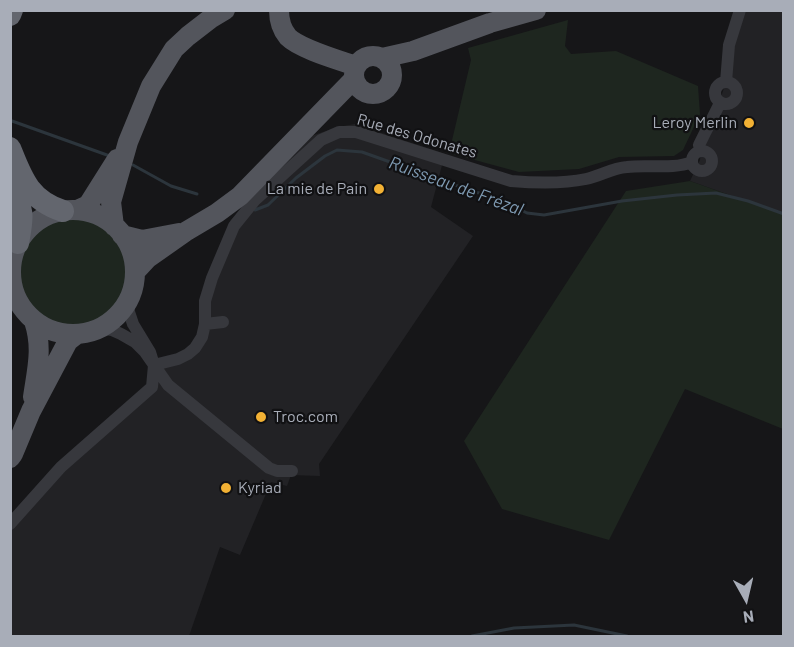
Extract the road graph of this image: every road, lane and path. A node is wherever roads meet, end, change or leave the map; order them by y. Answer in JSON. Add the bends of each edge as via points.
{"nodes":[{"id":1,"x":12,"y":10,"type":"edge"},
{"id":2,"x":225,"y":10,"type":"edge"},
{"id":3,"x":279,"y":10,"type":"edge"},
{"id":4,"x":536,"y":10,"type":"edge"},
{"id":5,"x":740,"y":10,"type":"edge"},
{"id":6,"x":10,"y":15,"type":"edge"},
{"id":7,"x":387,"y":65,"type":"junction"},
{"id":8,"x":358,"y":79,"type":"junction"},
{"id":9,"x":128,"y":142,"type":"junction"},
{"id":10,"x":10,"y":148,"type":"edge"},
{"id":11,"x":701,"y":151,"type":"junction"},
{"id":12,"x":692,"y":162,"type":"junction"},
{"id":13,"x":10,"y":189,"type":"edge"},
{"id":14,"x":70,"y":211,"type":"junction"},
{"id":15,"x":118,"y":231,"type":"junction"},
{"id":16,"x":185,"y":232,"type":"junction"},
{"id":17,"x":18,"y":243,"type":"junction"},
{"id":18,"x":11,"y":267,"type":"edge"},
{"id":19,"x":135,"y":272,"type":"junction"},
{"id":20,"x":128,"y":300,"type":"junction"},
{"id":21,"x":14,"y":301,"type":"edge"},
{"id":22,"x":34,"y":321,"type":"junction"},
{"id":23,"x":223,"y":322,"type":"dead end"},
{"id":24,"x":205,"y":324,"type":"junction"},
{"id":25,"x":99,"y":328,"type":"junction"},
{"id":26,"x":77,"y":334,"type":"junction"},
{"id":27,"x":154,"y":365,"type":"junction"},
{"id":28,"x":31,"y":411,"type":"junction"},
{"id":29,"x":10,"y":458,"type":"edge"},
{"id":30,"x":292,"y":471,"type":"dead end"},
{"id":31,"x":10,"y":524,"type":"edge"}],
"edges":[{"from":1,"to":6,"type":"highway"},
{"from":2,"to":9,"type":"main road","via":[[174,49],[151,86]]},
{"from":3,"to":8,"type":"main road","via":[[279,21],[288,37]]},
{"from":4,"to":7,"type":"main road","via":[[413,51]]},
{"from":5,"to":11,"type":"street","via":[[729,45],[726,82],[734,86],[737,95],[729,104],[720,103],[699,145]]},
{"from":7,"to":8,"type":"main road","via":[[368,56],[362,59]]},
{"from":7,"to":8,"type":"main road","via":[[391,78],[386,88],[374,94]]},
{"from":8,"to":16,"type":"main road","via":[[240,196]]},
{"from":9,"to":14,"type":"main road","via":[[87,205]]},
{"from":9,"to":15,"type":"main road","via":[[111,202]]},
{"from":10,"to":14,"type":"highway","via":[[34,195],[43,203]]},
{"from":11,"to":12,"type":"street"},
{"from":11,"to":12,"type":"street","via":[[711,155],[711,166],[700,171]]},
{"from":12,"to":24,"type":"street","name":"Rue des Odonates","via":[[616,168],[586,179],[511,181],[356,132],[339,132],[303,154],[234,226],[205,301]]},
{"from":13,"to":17,"type":"highway","via":[[23,216]]},
{"from":14,"to":15,"type":"main road","via":[[96,215]]},
{"from":14,"to":17,"type":"main road","via":[[37,222]]},
{"from":15,"to":16,"type":"main road","via":[[142,240]]},
{"from":15,"to":19,"type":"main road","via":[[132,253]]},
{"from":16,"to":19,"type":"main road"},
{"from":17,"to":18,"type":"main road"},
{"from":18,"to":21,"type":"main road"},
{"from":19,"to":20,"type":"main road"},
{"from":20,"to":25,"type":"main road","via":[[116,317]]},
{"from":20,"to":27,"type":"street","via":[[133,324]]},
{"from":21,"to":22,"type":"main road"},
{"from":22,"to":26,"type":"main road","via":[[55,332]]},
{"from":22,"to":28,"type":"main road","via":[[40,348]]},
{"from":23,"to":24,"type":"street"},
{"from":24,"to":27,"type":"street","name":"Rue des Odonates","via":[[202,337],[188,354]]},
{"from":25,"to":26,"type":"main road"},
{"from":25,"to":27,"type":"street","via":[[135,342]]},
{"from":26,"to":28,"type":"main road","via":[[69,341]]},
{"from":27,"to":30,"type":"street","via":[[168,385],[268,468]]},
{"from":27,"to":31,"type":"street","via":[[152,387],[61,467]]},
{"from":28,"to":29,"type":"main road"}]}
